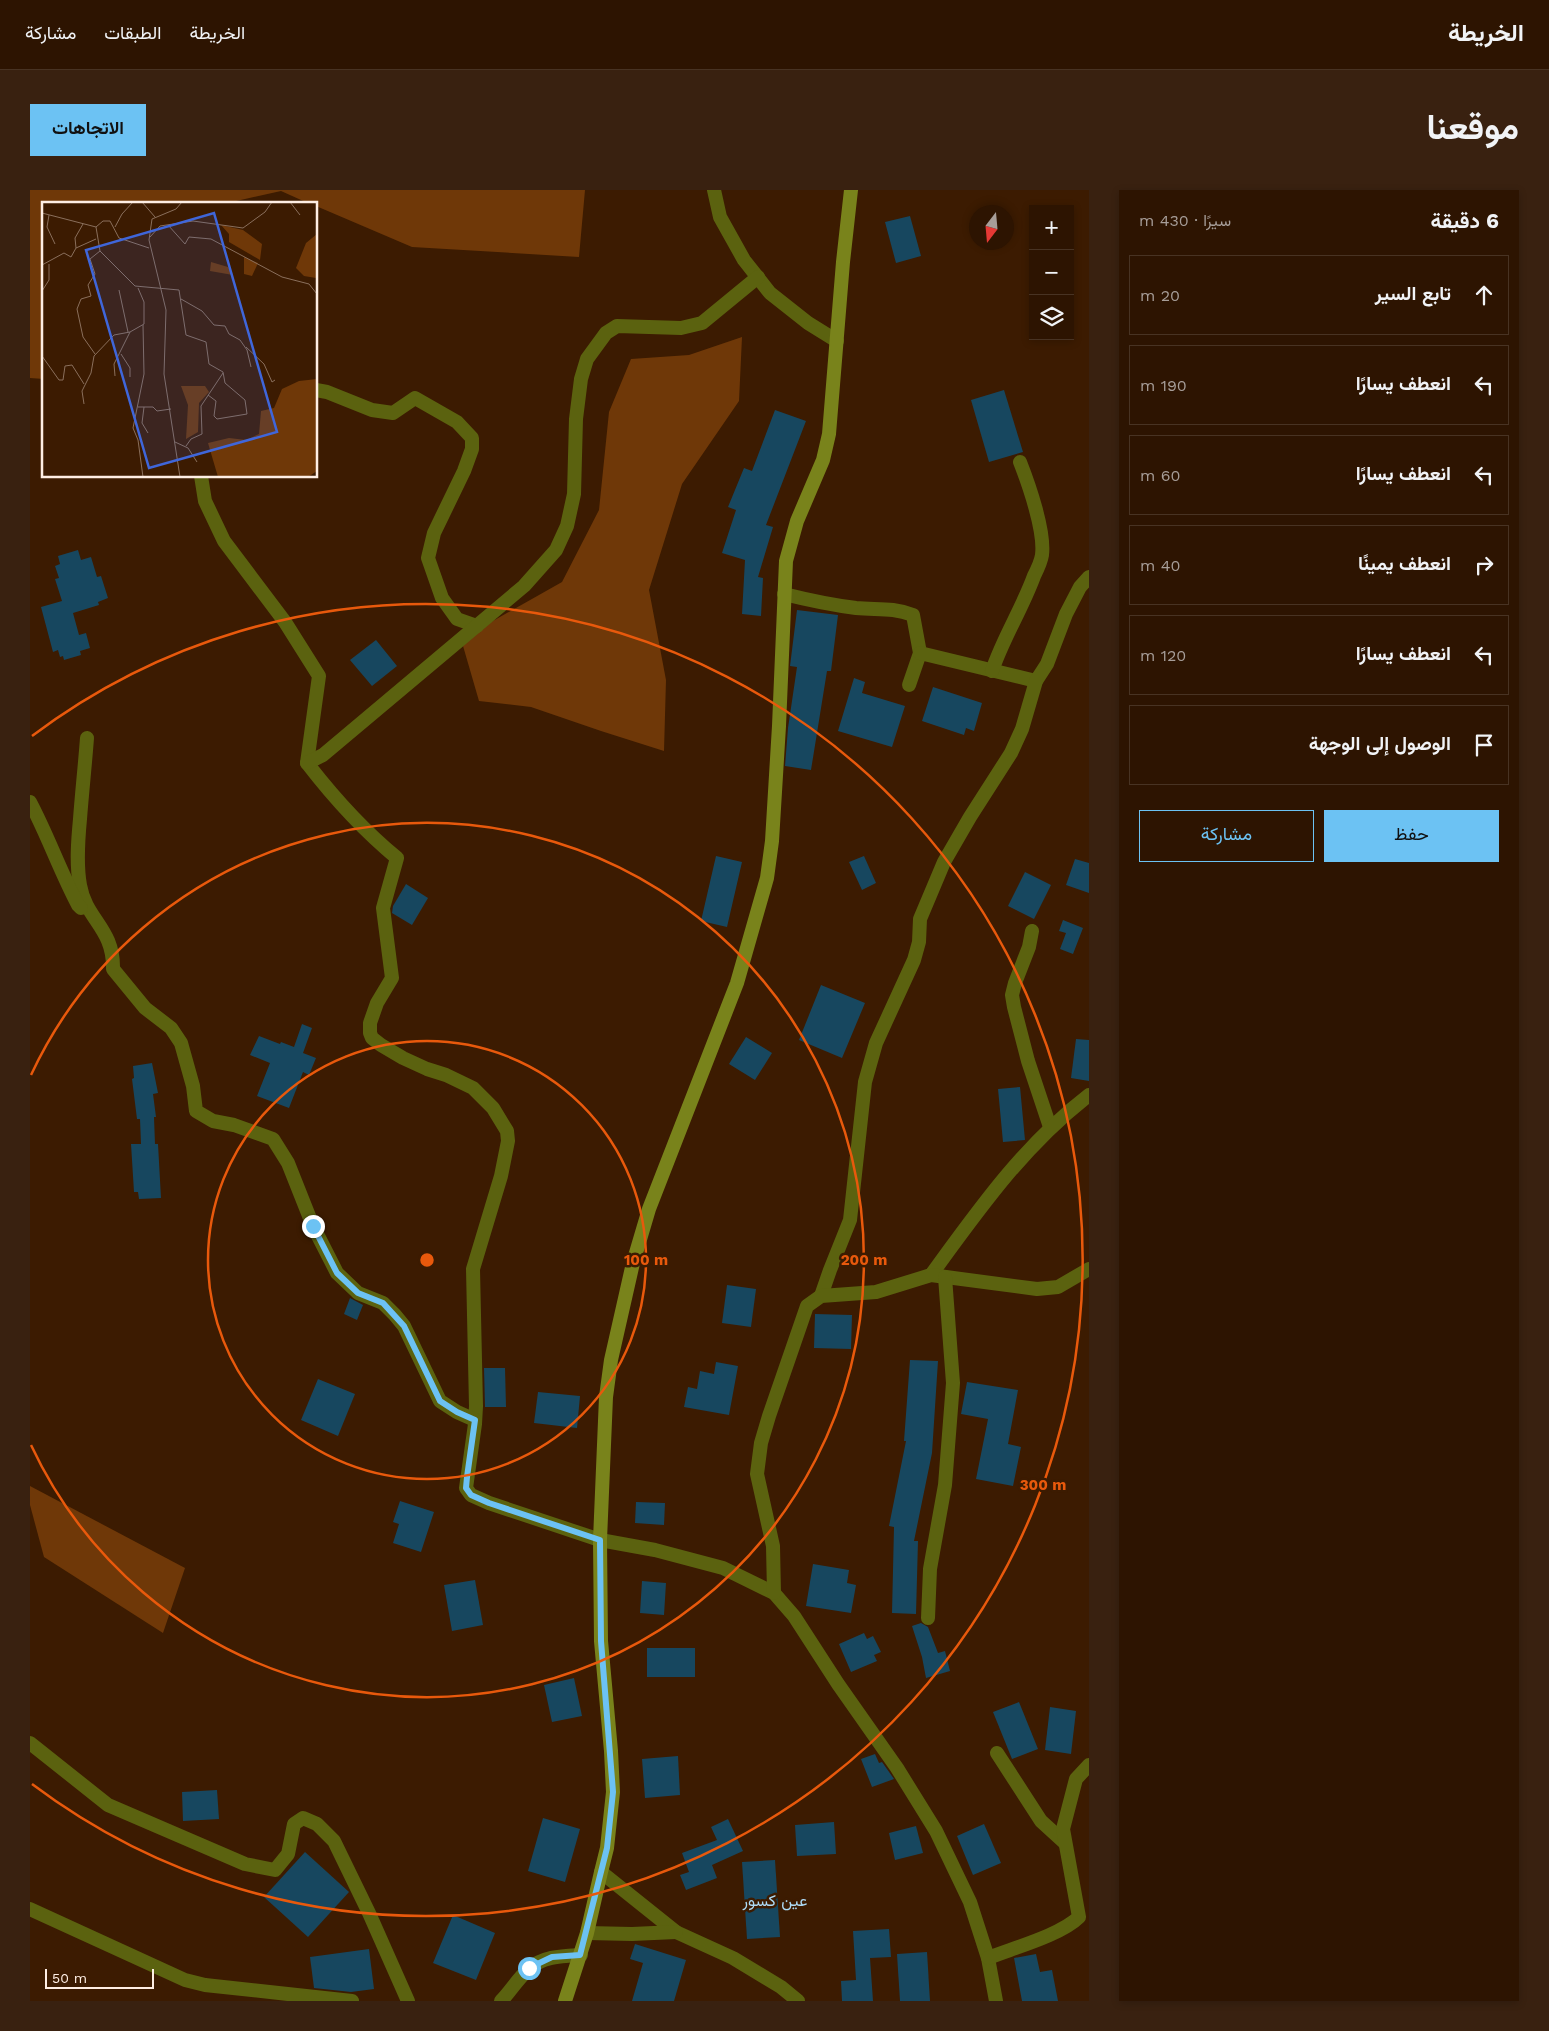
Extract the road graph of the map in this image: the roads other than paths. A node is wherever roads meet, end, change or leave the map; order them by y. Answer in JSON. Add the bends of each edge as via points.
{"nodes":[{"id":1,"x":714,"y":190,"type":"edge"},
{"id":2,"x":851,"y":190,"type":"edge"},
{"id":3,"x":758,"y":277,"type":"junction"},
{"id":4,"x":837,"y":341,"type":"junction"},
{"id":5,"x":318,"y":390,"type":"edge"},
{"id":6,"x":1020,"y":462,"type":"dead end"},
{"id":7,"x":201,"y":478,"type":"edge"},
{"id":8,"x":1089,"y":577,"type":"edge"},
{"id":9,"x":784,"y":594,"type":"junction"},
{"id":10,"x":477,"y":626,"type":"junction"},
{"id":11,"x":920,"y":653,"type":"junction"},
{"id":12,"x":992,"y":671,"type":"junction"},
{"id":13,"x":1036,"y":681,"type":"junction"},
{"id":14,"x":909,"y":685,"type":"dead end"},
{"id":15,"x":87,"y":738,"type":"dead end"},
{"id":16,"x":306,"y":763,"type":"junction"},
{"id":17,"x":30,"y":802,"type":"edge"},
{"id":18,"x":96,"y":919,"type":"junction"},
{"id":19,"x":1032,"y":931,"type":"dead end"},
{"id":20,"x":1089,"y":1095,"type":"edge"},
{"id":21,"x":1050,"y":1127,"type":"junction"},
{"id":22,"x":1089,"y":1269,"type":"edge"},
{"id":23,"x":938,"y":1276,"type":"junction"},
{"id":24,"x":822,"y":1296,"type":"junction"},
{"id":25,"x":475,"y":1420,"type":"junction"},
{"id":26,"x":600,"y":1540,"type":"junction"},
{"id":27,"x":774,"y":1593,"type":"junction"},
{"id":28,"x":928,"y":1618,"type":"dead end"},
{"id":29,"x":30,"y":1743,"type":"edge"},
{"id":30,"x":997,"y":1753,"type":"dead end"},
{"id":31,"x":1089,"y":1765,"type":"edge"},
{"id":32,"x":1064,"y":1842,"type":"junction"},
{"id":33,"x":601,"y":1872,"type":"junction"},
{"id":34,"x":30,"y":1909,"type":"edge"},
{"id":35,"x":676,"y":1932,"type":"junction"},
{"id":36,"x":587,"y":1933,"type":"junction"},
{"id":37,"x":580,"y":1955,"type":"junction"},
{"id":38,"x":988,"y":1958,"type":"junction"},
{"id":39,"x":352,"y":2001,"type":"edge"},
{"id":40,"x":408,"y":2001,"type":"edge"},
{"id":41,"x":501,"y":2001,"type":"edge"},
{"id":42,"x":565,"y":2001,"type":"edge"},
{"id":43,"x":798,"y":2001,"type":"edge"},
{"id":44,"x":996,"y":2001,"type":"edge"}],
"edges":[{"from":1,"to":3,"type":"street","via":[[720,217],[744,260]]},
{"from":2,"to":4,"type":"main road"},
{"from":3,"to":4,"type":"street","via":[[770,293]]},
{"from":3,"to":10,"type":"street","via":[[702,324],[681,328],[617,326],[598,342],[587,358],[581,380],[576,419],[574,494],[568,526],[556,550],[524,586]]},
{"from":4,"to":9,"type":"main road","via":[[829,434],[823,460],[796,521],[786,561]]},
{"from":5,"to":10,"type":"street","via":[[372,410],[392,413],[415,398],[457,422],[472,438],[472,449],[464,471],[434,533],[428,558],[442,598],[457,619]]},
{"from":6,"to":12,"type":"street","via":[[1036,511],[1042,537],[1042,556]]},
{"from":7,"to":16,"type":"street","via":[[205,501],[224,541],[286,622],[319,676]]},
{"from":8,"to":13,"type":"street","via":[[1066,614],[1050,657]]},
{"from":9,"to":11,"type":"street","via":[[857,608],[897,608],[914,615]]},
{"from":9,"to":26,"type":"main road","via":[[779,734],[767,878],[737,983],[648,1209],[633,1262],[606,1397]]},
{"from":10,"to":16,"type":"street","via":[[323,755]]},
{"from":11,"to":12,"type":"street"},
{"from":11,"to":14,"type":"street"},
{"from":12,"to":13,"type":"street"},
{"from":13,"to":24,"type":"street","via":[[1022,729],[1011,753],[944,862],[920,919],[914,960],[876,1043],[865,1082],[850,1220]]},
{"from":15,"to":18,"type":"street","via":[[78,843],[79,868],[83,897]]},
{"from":16,"to":25,"type":"street","via":[[345,809],[397,858],[383,908],[392,978],[370,1023],[372,1038],[402,1058],[473,1088],[493,1108],[507,1131],[501,1176],[473,1269]]},
{"from":17,"to":18,"type":"street","via":[[78,905]]},
{"from":18,"to":25,"type":"street","via":[[108,937],[116,974],[145,1008],[171,1028],[181,1043],[196,1111],[213,1121],[273,1139],[288,1163],[313,1226],[337,1273],[358,1293],[383,1303],[395,1315],[404,1326],[440,1401]]},
{"from":19,"to":21,"type":"street","via":[[1012,995],[1028,1061]]},
{"from":20,"to":21,"type":"street"},
{"from":21,"to":23,"type":"street","via":[[1014,1165]]},
{"from":22,"to":23,"type":"street","via":[[1058,1286],[1037,1289]]},
{"from":23,"to":24,"type":"street","via":[[876,1292]]},
{"from":23,"to":28,"type":"street","via":[[953,1383],[945,1484],[930,1570]]},
{"from":24,"to":27,"type":"street","via":[[807,1306],[761,1443],[757,1474],[773,1546]]},
{"from":25,"to":26,"type":"street","via":[[466,1488],[471,1495]]},
{"from":26,"to":27,"type":"street","via":[[723,1568]]},
{"from":26,"to":33,"type":"main road","via":[[601,1641],[613,1792]]},
{"from":27,"to":38,"type":"street","via":[[794,1616],[936,1831],[970,1902]]},
{"from":29,"to":40,"type":"street","via":[[108,1806],[245,1864],[275,1870],[288,1854],[294,1824],[303,1818],[317,1824],[334,1841]]},
{"from":30,"to":32,"type":"street","via":[[1041,1821]]},
{"from":31,"to":32,"type":"street","via":[[1076,1779],[1070,1794],[1063,1829]]},
{"from":32,"to":38,"type":"street","via":[[1079,1917],[1052,1933]]},
{"from":33,"to":35,"type":"street"},
{"from":33,"to":36,"type":"main road"},
{"from":34,"to":39,"type":"street","via":[[185,1980],[205,1986]]},
{"from":35,"to":36,"type":"street"},
{"from":35,"to":43,"type":"street","via":[[733,1958],[781,1986]]},
{"from":36,"to":37,"type":"main road"},
{"from":37,"to":41,"type":"street","via":[[540,1961],[529,1968]]},
{"from":37,"to":42,"type":"main road"},
{"from":38,"to":44,"type":"street"}]}
